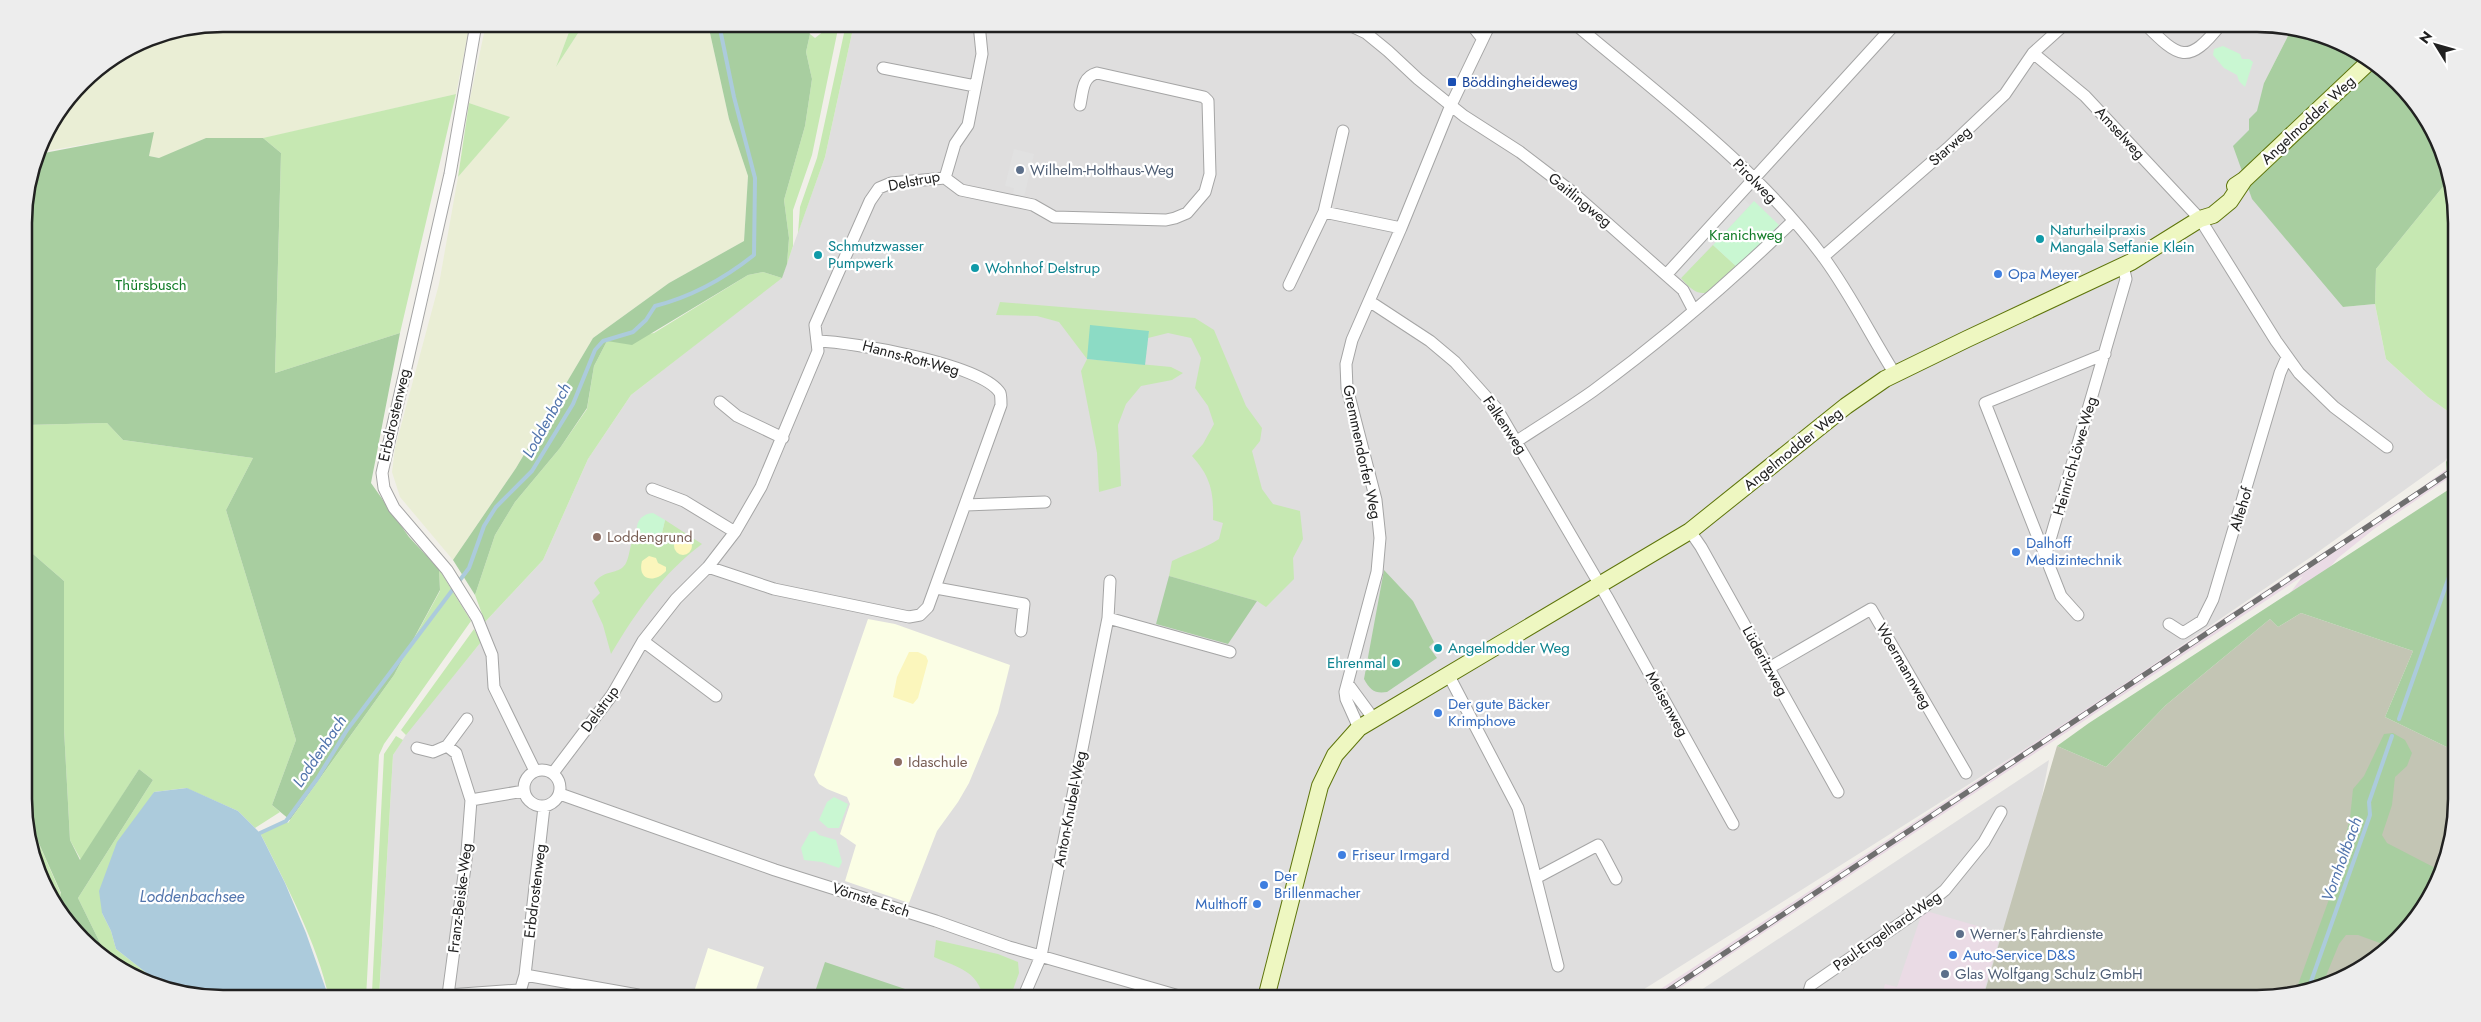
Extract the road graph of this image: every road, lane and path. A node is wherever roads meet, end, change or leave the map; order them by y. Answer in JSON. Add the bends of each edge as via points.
{"nodes":[{"id":1,"x":475,"y":32,"type":"edge"},
{"id":2,"x":980,"y":32,"type":"edge"},
{"id":3,"x":1364,"y":32,"type":"edge"},
{"id":4,"x":1477,"y":32,"type":"edge"},
{"id":5,"x":1485,"y":32,"type":"edge"},
{"id":6,"x":1584,"y":32,"type":"edge"},
{"id":7,"x":1888,"y":32,"type":"edge"},
{"id":8,"x":2056,"y":32,"type":"edge"},
{"id":9,"x":2153,"y":32,"type":"edge"},
{"id":10,"x":2214,"y":32,"type":"edge"},
{"id":11,"x":1482,"y":38,"type":"junction"},
{"id":12,"x":2033,"y":53,"type":"junction"},
{"id":13,"x":2365,"y":66,"type":"edge"},
{"id":14,"x":883,"y":68,"type":"dead end"},
{"id":15,"x":975,"y":86,"type":"junction"},
{"id":16,"x":1080,"y":105,"type":"dead end"},
{"id":17,"x":1451,"y":105,"type":"junction"},
{"id":18,"x":1343,"y":130,"type":"dead end"},
{"id":19,"x":945,"y":178,"type":"junction"},
{"id":20,"x":1755,"y":178,"type":"junction"},
{"id":21,"x":1324,"y":212,"type":"junction"},
{"id":22,"x":2200,"y":219,"type":"junction"},
{"id":23,"x":1793,"y":221,"type":"junction"},
{"id":24,"x":1401,"y":228,"type":"junction"},
{"id":25,"x":1823,"y":257,"type":"junction"},
{"id":26,"x":2123,"y":266,"type":"junction"},
{"id":27,"x":1666,"y":275,"type":"junction"},
{"id":28,"x":1289,"y":285,"type":"dead end"},
{"id":29,"x":1369,"y":301,"type":"junction"},
{"id":30,"x":1694,"y":311,"type":"junction"},
{"id":31,"x":818,"y":341,"type":"junction"},
{"id":32,"x":2105,"y":354,"type":"junction"},
{"id":33,"x":2287,"y":357,"type":"junction"},
{"id":34,"x":1895,"y":374,"type":"junction"},
{"id":35,"x":720,"y":402,"type":"dead end"},
{"id":36,"x":783,"y":438,"type":"junction"},
{"id":37,"x":1517,"y":440,"type":"junction"},
{"id":38,"x":2387,"y":448,"type":"dead end"},
{"id":39,"x":652,"y":489,"type":"dead end"},
{"id":40,"x":1045,"y":502,"type":"dead end"},
{"id":41,"x":966,"y":505,"type":"junction"},
{"id":42,"x":1690,"y":531,"type":"junction"},
{"id":43,"x":735,"y":532,"type":"junction"},
{"id":44,"x":2045,"y":557,"type":"junction"},
{"id":45,"x":708,"y":567,"type":"junction"},
{"id":46,"x":1110,"y":581,"type":"dead end"},
{"id":47,"x":1599,"y":585,"type":"junction"},
{"id":48,"x":936,"y":588,"type":"junction"},
{"id":49,"x":2078,"y":615,"type":"dead end"},
{"id":50,"x":1108,"y":618,"type":"junction"},
{"id":51,"x":2169,"y":624,"type":"dead end"},
{"id":52,"x":1021,"y":631,"type":"dead end"},
{"id":53,"x":643,"y":642,"type":"junction"},
{"id":54,"x":1230,"y":652,"type":"dead end"},
{"id":55,"x":1769,"y":668,"type":"junction"},
{"id":56,"x":1448,"y":674,"type":"junction"},
{"id":57,"x":1348,"y":684,"type":"junction"},
{"id":58,"x":716,"y":696,"type":"dead end"},
{"id":59,"x":467,"y":718,"type":"dead end"},
{"id":60,"x":1373,"y":718,"type":"junction"},
{"id":61,"x":1358,"y":728,"type":"junction"},
{"id":62,"x":447,"y":746,"type":"junction"},
{"id":63,"x":417,"y":748,"type":"dead end"},
{"id":64,"x":535,"y":771,"type":"junction"},
{"id":65,"x":552,"y":772,"type":"junction"},
{"id":66,"x":1966,"y":773,"type":"dead end"},
{"id":67,"x":524,"y":791,"type":"junction"},
{"id":68,"x":1838,"y":792,"type":"dead end"},
{"id":69,"x":560,"y":794,"type":"junction"},
{"id":70,"x":471,"y":800,"type":"junction"},
{"id":71,"x":544,"y":807,"type":"junction"},
{"id":72,"x":2001,"y":812,"type":"dead end"},
{"id":73,"x":1733,"y":824,"type":"dead end"},
{"id":74,"x":1536,"y":878,"type":"junction"},
{"id":75,"x":1616,"y":879,"type":"dead end"},
{"id":76,"x":1041,"y":956,"type":"junction"},
{"id":77,"x":1558,"y":966,"type":"dead end"},
{"id":78,"x":525,"y":975,"type":"junction"},
{"id":79,"x":446,"y":990,"type":"edge"},
{"id":80,"x":519,"y":990,"type":"edge"},
{"id":81,"x":610,"y":990,"type":"edge"},
{"id":82,"x":1026,"y":990,"type":"edge"},
{"id":83,"x":1158,"y":990,"type":"edge"},
{"id":84,"x":1268,"y":990,"type":"edge"},
{"id":85,"x":1809,"y":990,"type":"edge"}],
"edges":[{"from":1,"to":64,"type":"street","name":"Erbdrostenweg","via":[[450,174],[382,473],[384,488],[394,508],[447,570],[477,618],[492,655],[494,687]]},
{"from":2,"to":15,"type":"street","name":"Delstrup","via":[[982,54]]},
{"from":3,"to":17,"type":"street","name":"Gaitlingweg"},
{"from":4,"to":11,"type":"street"},
{"from":5,"to":11,"type":"street"},
{"from":6,"to":20,"type":"street","name":"Pirolweg"},
{"from":7,"to":20,"type":"street"},
{"from":8,"to":12,"type":"street","name":"Starweg"},
{"from":9,"to":10,"type":"street","via":[[2169,47],[2188,54],[2197,50]]},
{"from":11,"to":17,"type":"street","name":"Gremmendorfer Weg"},
{"from":12,"to":22,"type":"street","name":"Amselweg","via":[[2085,96]]},
{"from":12,"to":25,"type":"street","name":"Starweg","via":[[2005,94]]},
{"from":13,"to":22,"type":"street","name":"Angelmodder Weg","via":[[2244,180],[2230,201],[2213,215]]},
{"from":14,"to":15,"type":"street"},
{"from":15,"to":19,"type":"street","name":"Delstrup","via":[[968,125],[955,144]]},
{"from":16,"to":19,"type":"street","via":[[1086,79],[1097,72],[1204,96],[1208,101],[1210,174],[1205,192],[1197,203],[1187,212],[1166,220],[1054,217],[1033,205],[961,190]]},
{"from":17,"to":24,"type":"street","name":"Gremmendorfer Weg"},
{"from":17,"to":27,"type":"street","name":"Gaitlingweg","via":[[1571,191]]},
{"from":18,"to":21,"type":"street"},
{"from":19,"to":31,"type":"street","name":"Delstrup","via":[[892,183],[879,188],[815,325]]},
{"from":20,"to":23,"type":"street","name":"Pirolweg"},
{"from":20,"to":27,"type":"street"},
{"from":21,"to":24,"type":"street"},
{"from":21,"to":28,"type":"street"},
{"from":22,"to":26,"type":"street","name":"Angelmodder Weg"},
{"from":22,"to":33,"type":"street"},
{"from":23,"to":25,"type":"street","name":"Pirolweg"},
{"from":23,"to":30,"type":"street"},
{"from":24,"to":29,"type":"street","name":"Gremmendorfer Weg"},
{"from":25,"to":34,"type":"street","name":"Pirolweg","via":[[1858,309]]},
{"from":26,"to":32,"type":"street","name":"Heinrich-Löwe-Weg","via":[[2126,279]]},
{"from":26,"to":34,"type":"street","name":"Angelmodder Weg"},
{"from":27,"to":30,"type":"street","name":"Gaitlingweg","via":[[1683,290]]},
{"from":29,"to":37,"type":"street","name":"Falkenweg","via":[[1403,321],[1455,362],[1497,409]]},
{"from":29,"to":57,"type":"street","name":"Gremmendorfer Weg","via":[[1352,340],[1346,364],[1347,388],[1376,500],[1380,538],[1377,572]]},
{"from":30,"to":37,"type":"street","via":[[1592,392]]},
{"from":31,"to":36,"type":"street","name":"Delstrup","via":[[818,351]]},
{"from":31,"to":41,"type":"street","name":"Hanns-Rott-Weg","via":[[897,351],[958,369],[991,385],[1000,394],[1002,405]]},
{"from":32,"to":44,"type":"street","name":"Heinrich-Löwe-Weg"},
{"from":32,"to":44,"type":"street","name":"Heinrich-Löwe-Weg","via":[[1985,403]]},
{"from":33,"to":38,"type":"street","via":[[2334,407]]},
{"from":33,"to":51,"type":"street","name":"Altehof","via":[[2206,616],[2183,633]]},
{"from":34,"to":42,"type":"street","name":"Angelmodder Weg","via":[[1846,406]]},
{"from":35,"to":36,"type":"street","via":[[737,416]]},
{"from":36,"to":43,"type":"street","name":"Delstrup","via":[[761,487]]},
{"from":37,"to":47,"type":"street","name":"Falkenweg"},
{"from":39,"to":43,"type":"street","via":[[684,501]]},
{"from":40,"to":41,"type":"street"},
{"from":41,"to":48,"type":"street","name":"Hanns-Rott-Weg"},
{"from":42,"to":47,"type":"street","name":"Angelmodder Weg"},
{"from":42,"to":55,"type":"street","name":"Lüderitzweg"},
{"from":43,"to":45,"type":"street","name":"Delstrup"},
{"from":44,"to":49,"type":"street","name":"Heinrich-Löwe-Weg","via":[[2061,596]]},
{"from":45,"to":48,"type":"street","name":"Hanns-Rott-Weg","via":[[774,589],[910,617],[920,615],[928,607]]},
{"from":45,"to":53,"type":"street","name":"Delstrup","via":[[676,599]]},
{"from":46,"to":50,"type":"street","name":"Anton-Knubel-Weg"},
{"from":47,"to":56,"type":"street","name":"Angelmodder Weg"},
{"from":47,"to":73,"type":"street","name":"Meisenweg"},
{"from":48,"to":52,"type":"street","via":[[1024,604]]},
{"from":50,"to":54,"type":"street"},
{"from":50,"to":76,"type":"street","name":"Anton-Knubel-Weg"},
{"from":53,"to":58,"type":"street"},
{"from":53,"to":65,"type":"street","name":"Delstrup","via":[[612,695]]},
{"from":55,"to":66,"type":"street","name":"Woermannweg","via":[[1871,609]]},
{"from":55,"to":68,"type":"street","name":"Lüderitzweg"},
{"from":56,"to":60,"type":"street","name":"Angelmodder Weg"},
{"from":56,"to":74,"type":"street","via":[[1518,808]]},
{"from":57,"to":60,"type":"street"},
{"from":57,"to":61,"type":"street","name":"Gremmendorfer Weg","via":[[1346,699]]},
{"from":59,"to":62,"type":"street"},
{"from":60,"to":61,"type":"street"},
{"from":61,"to":84,"type":"street","via":[[1335,755],[1320,786]]},
{"from":62,"to":63,"type":"street","via":[[433,752]]},
{"from":62,"to":70,"type":"street","name":"Franz-Beiske-Weg","via":[[456,753]]},
{"from":64,"to":65,"type":"street"},
{"from":64,"to":67,"type":"street","via":[[524,783]]},
{"from":65,"to":69,"type":"street","via":[[558,778]]},
{"from":67,"to":70,"type":"street"},
{"from":67,"to":71,"type":"street","via":[[531,803]]},
{"from":69,"to":71,"type":"street","via":[[551,805]]},
{"from":69,"to":76,"type":"street","name":"Vörnste Esch","via":[[775,870]]},
{"from":70,"to":79,"type":"street","name":"Franz-Beiske-Weg","via":[[467,852]]},
{"from":71,"to":78,"type":"street","name":"Erbdrostenweg"},
{"from":72,"to":85,"type":"street","name":"Paul-Engelhard-Weg","via":[[1984,842],[1945,890],[1811,985]]},
{"from":74,"to":75,"type":"street","via":[[1598,845]]},
{"from":74,"to":77,"type":"street"},
{"from":76,"to":82,"type":"street","name":"Anton-Knubel-Weg"},
{"from":76,"to":83,"type":"street","name":"Vörnste Esch"},
{"from":78,"to":80,"type":"street","name":"Erbdrostenweg"},
{"from":78,"to":81,"type":"street"}]}
